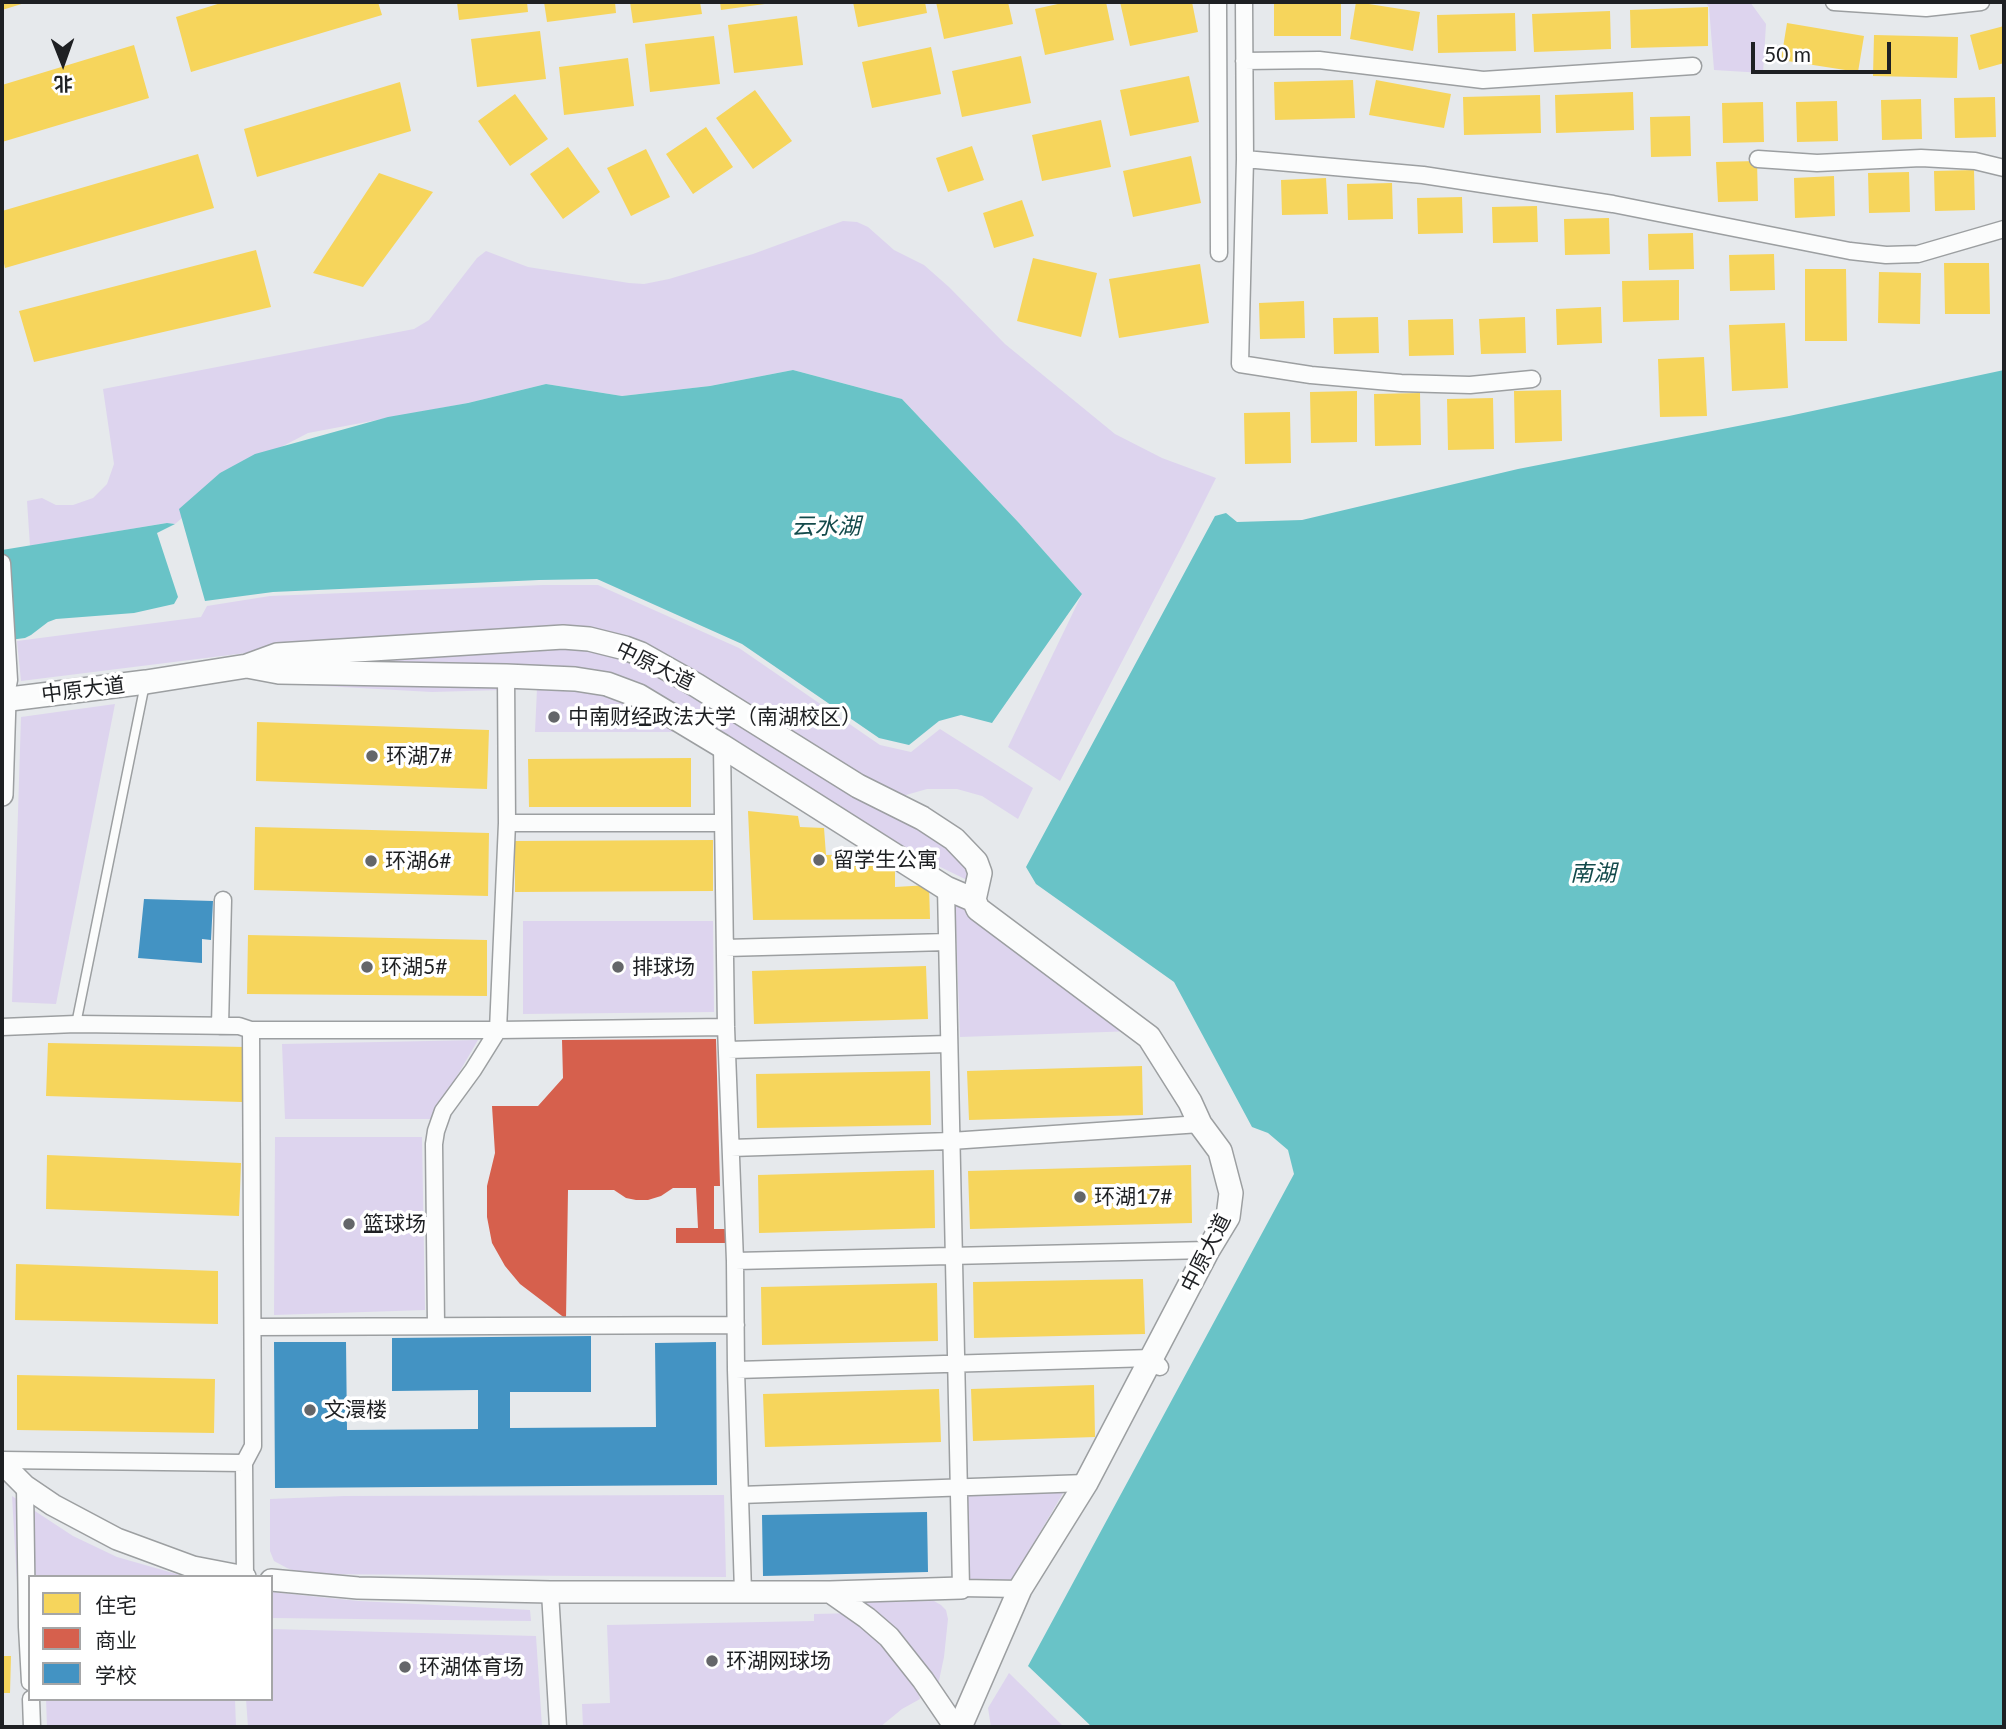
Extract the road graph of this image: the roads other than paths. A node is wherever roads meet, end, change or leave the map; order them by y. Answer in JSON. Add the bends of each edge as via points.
{"nodes":[{"id":1,"x":1217,"y":2,"type":"edge"},
{"id":2,"x":1244,"y":2,"type":"edge"},
{"id":3,"x":1834,"y":2,"type":"edge"},
{"id":4,"x":1981,"y":2,"type":"edge"},
{"id":5,"x":1244,"y":61,"type":"junction"},
{"id":6,"x":1693,"y":66,"type":"dead end"},
{"id":7,"x":1245,"y":159,"type":"junction"},
{"id":8,"x":1758,"y":159,"type":"dead end"},
{"id":9,"x":2004,"y":168,"type":"edge"},
{"id":10,"x":2004,"y":229,"type":"edge"},
{"id":11,"x":1219,"y":253,"type":"dead end"},
{"id":12,"x":1532,"y":379,"type":"dead end"},
{"id":13,"x":2,"y":563,"type":"edge"},
{"id":14,"x":247,"y":666,"type":"junction"},
{"id":15,"x":506,"y":676,"type":"junction"},
{"id":16,"x":146,"y":682,"type":"junction"},
{"id":17,"x":5,"y":693,"type":"edge"},
{"id":18,"x":643,"y":713,"type":"dead end"},
{"id":19,"x":671,"y":715,"type":"junction"},
{"id":20,"x":722,"y":746,"type":"junction"},
{"id":21,"x":2,"y":795,"type":"edge"},
{"id":22,"x":507,"y":823,"type":"junction"},
{"id":23,"x":723,"y":823,"type":"junction"},
{"id":24,"x":946,"y":888,"type":"junction"},
{"id":25,"x":223,"y":900,"type":"dead end"},
{"id":26,"x":974,"y":900,"type":"junction"},
{"id":27,"x":947,"y":942,"type":"junction"},
{"id":28,"x":725,"y":948,"type":"junction"},
{"id":29,"x":76,"y":1024,"type":"junction"},
{"id":30,"x":220,"y":1026,"type":"junction"},
{"id":31,"x":2,"y":1027,"type":"edge"},
{"id":32,"x":726,"y":1027,"type":"junction"},
{"id":33,"x":251,"y":1030,"type":"junction"},
{"id":34,"x":498,"y":1030,"type":"junction"},
{"id":35,"x":949,"y":1044,"type":"junction"},
{"id":36,"x":727,"y":1050,"type":"junction"},
{"id":37,"x":1200,"y":1124,"type":"junction"},
{"id":38,"x":951,"y":1141,"type":"junction"},
{"id":39,"x":731,"y":1148,"type":"junction"},
{"id":40,"x":1208,"y":1250,"type":"junction"},
{"id":41,"x":954,"y":1255,"type":"junction"},
{"id":42,"x":728,"y":1262,"type":"junction"},
{"id":43,"x":436,"y":1325,"type":"junction"},
{"id":44,"x":736,"y":1325,"type":"junction"},
{"id":45,"x":253,"y":1327,"type":"junction"},
{"id":46,"x":957,"y":1363,"type":"junction"},
{"id":47,"x":1156,"y":1363,"type":"junction"},
{"id":48,"x":736,"y":1370,"type":"junction"},
{"id":49,"x":2,"y":1461,"type":"edge"},
{"id":50,"x":244,"y":1463,"type":"junction"},
{"id":51,"x":1086,"y":1483,"type":"junction"},
{"id":52,"x":25,"y":1486,"type":"junction"},
{"id":53,"x":960,"y":1487,"type":"junction"},
{"id":54,"x":740,"y":1495,"type":"junction"},
{"id":55,"x":235,"y":1575,"type":"edge"},
{"id":56,"x":245,"y":1575,"type":"edge"},
{"id":57,"x":273,"y":1580,"type":"edge"},
{"id":58,"x":961,"y":1588,"type":"junction"},
{"id":59,"x":1020,"y":1589,"type":"junction"},
{"id":60,"x":550,"y":1592,"type":"junction"},
{"id":61,"x":743,"y":1592,"type":"junction"},
{"id":62,"x":830,"y":1592,"type":"junction"},
{"id":63,"x":28,"y":1645,"type":"edge"},
{"id":64,"x":31,"y":1701,"type":"edge"},
{"id":65,"x":32,"y":1727,"type":"edge"},
{"id":66,"x":558,"y":1727,"type":"edge"},
{"id":67,"x":957,"y":1727,"type":"edge"}],
"edges":[{"from":1,"to":11,"type":"street"},
{"from":2,"to":5,"type":"street"},
{"from":3,"to":4,"type":"street","via":[[1926,8]]},
{"from":5,"to":6,"type":"street","via":[[1319,60],[1483,80]]},
{"from":5,"to":7,"type":"street"},
{"from":7,"to":10,"type":"street","via":[[1423,175],[1613,204],[1886,255],[1918,254]]},
{"from":7,"to":12,"type":"street","via":[[1240,365],[1401,383],[1470,385]]},
{"from":8,"to":9,"type":"street","via":[[1817,163],[1921,158]]},
{"from":13,"to":17,"type":"street"},
{"from":14,"to":15,"type":"main road","name":"中原大道","via":[[279,672]]},
{"from":14,"to":16,"type":"main road","name":"中原大道"},
{"from":14,"to":26,"type":"main road","name":"中原大道","via":[[277,655],[563,637],[625,648],[696,685],[858,786],[954,839],[976,862],[980,873]]},
{"from":15,"to":19,"type":"main road","name":"中原大道","via":[[607,684]]},
{"from":15,"to":22,"type":"street"},
{"from":16,"to":17,"type":"main road","name":"中原大道"},
{"from":16,"to":29,"type":"lane"},
{"from":17,"to":21,"type":"street"},
{"from":18,"to":19,"type":"lane"},
{"from":19,"to":20,"type":"main road","name":"中原大道"},
{"from":20,"to":23,"type":"street"},
{"from":20,"to":24,"type":"main road","name":"中原大道"},
{"from":22,"to":23,"type":"street"},
{"from":22,"to":34,"type":"street"},
{"from":23,"to":28,"type":"street"},
{"from":24,"to":26,"type":"main road","name":"中原大道"},
{"from":24,"to":27,"type":"street"},
{"from":25,"to":30,"type":"street"},
{"from":26,"to":37,"type":"main road","name":"中原大道","via":[[978,909],[1149,1037]]},
{"from":27,"to":28,"type":"street"},
{"from":27,"to":35,"type":"street"},
{"from":28,"to":32,"type":"street"},
{"from":29,"to":30,"type":"street"},
{"from":29,"to":31,"type":"street"},
{"from":30,"to":33,"type":"street"},
{"from":32,"to":34,"type":"street"},
{"from":32,"to":36,"type":"street"},
{"from":33,"to":34,"type":"street"},
{"from":33,"to":45,"type":"street"},
{"from":34,"to":43,"type":"street","via":[[443,1111],[436,1131]]},
{"from":35,"to":36,"type":"street"},
{"from":35,"to":38,"type":"street"},
{"from":36,"to":39,"type":"street"},
{"from":37,"to":38,"type":"street"},
{"from":37,"to":40,"type":"main road","name":"中原大道","via":[[1220,1151],[1231,1193],[1228,1217]]},
{"from":38,"to":39,"type":"street"},
{"from":38,"to":41,"type":"street"},
{"from":39,"to":42,"type":"street"},
{"from":40,"to":41,"type":"street"},
{"from":40,"to":47,"type":"main road","name":"中原大道"},
{"from":41,"to":42,"type":"street"},
{"from":41,"to":46,"type":"street"},
{"from":42,"to":44,"type":"street"},
{"from":43,"to":44,"type":"street"},
{"from":43,"to":45,"type":"street"},
{"from":44,"to":48,"type":"street"},
{"from":45,"to":50,"type":"street","via":[[253,1446]]},
{"from":46,"to":47,"type":"street"},
{"from":46,"to":48,"type":"street"},
{"from":46,"to":53,"type":"street"},
{"from":47,"to":51,"type":"main road","name":"中原大道"},
{"from":48,"to":54,"type":"street"},
{"from":49,"to":50,"type":"street"},
{"from":49,"to":52,"type":"street"},
{"from":50,"to":56,"type":"street"},
{"from":51,"to":53,"type":"street"},
{"from":51,"to":59,"type":"main road","name":"中原大道"},
{"from":52,"to":55,"type":"street","via":[[117,1539],[193,1567]]},
{"from":52,"to":63,"type":"street"},
{"from":53,"to":54,"type":"street"},
{"from":53,"to":58,"type":"street"},
{"from":54,"to":61,"type":"street"},
{"from":57,"to":60,"type":"street","via":[[358,1588]]},
{"from":58,"to":59,"type":"street"},
{"from":58,"to":62,"type":"street"},
{"from":59,"to":67,"type":"main road","name":"中原大道"},
{"from":60,"to":61,"type":"street"},
{"from":60,"to":66,"type":"street"},
{"from":61,"to":62,"type":"street"},
{"from":62,"to":67,"type":"street","via":[[889,1637]]},
{"from":64,"to":65,"type":"street"}]}
